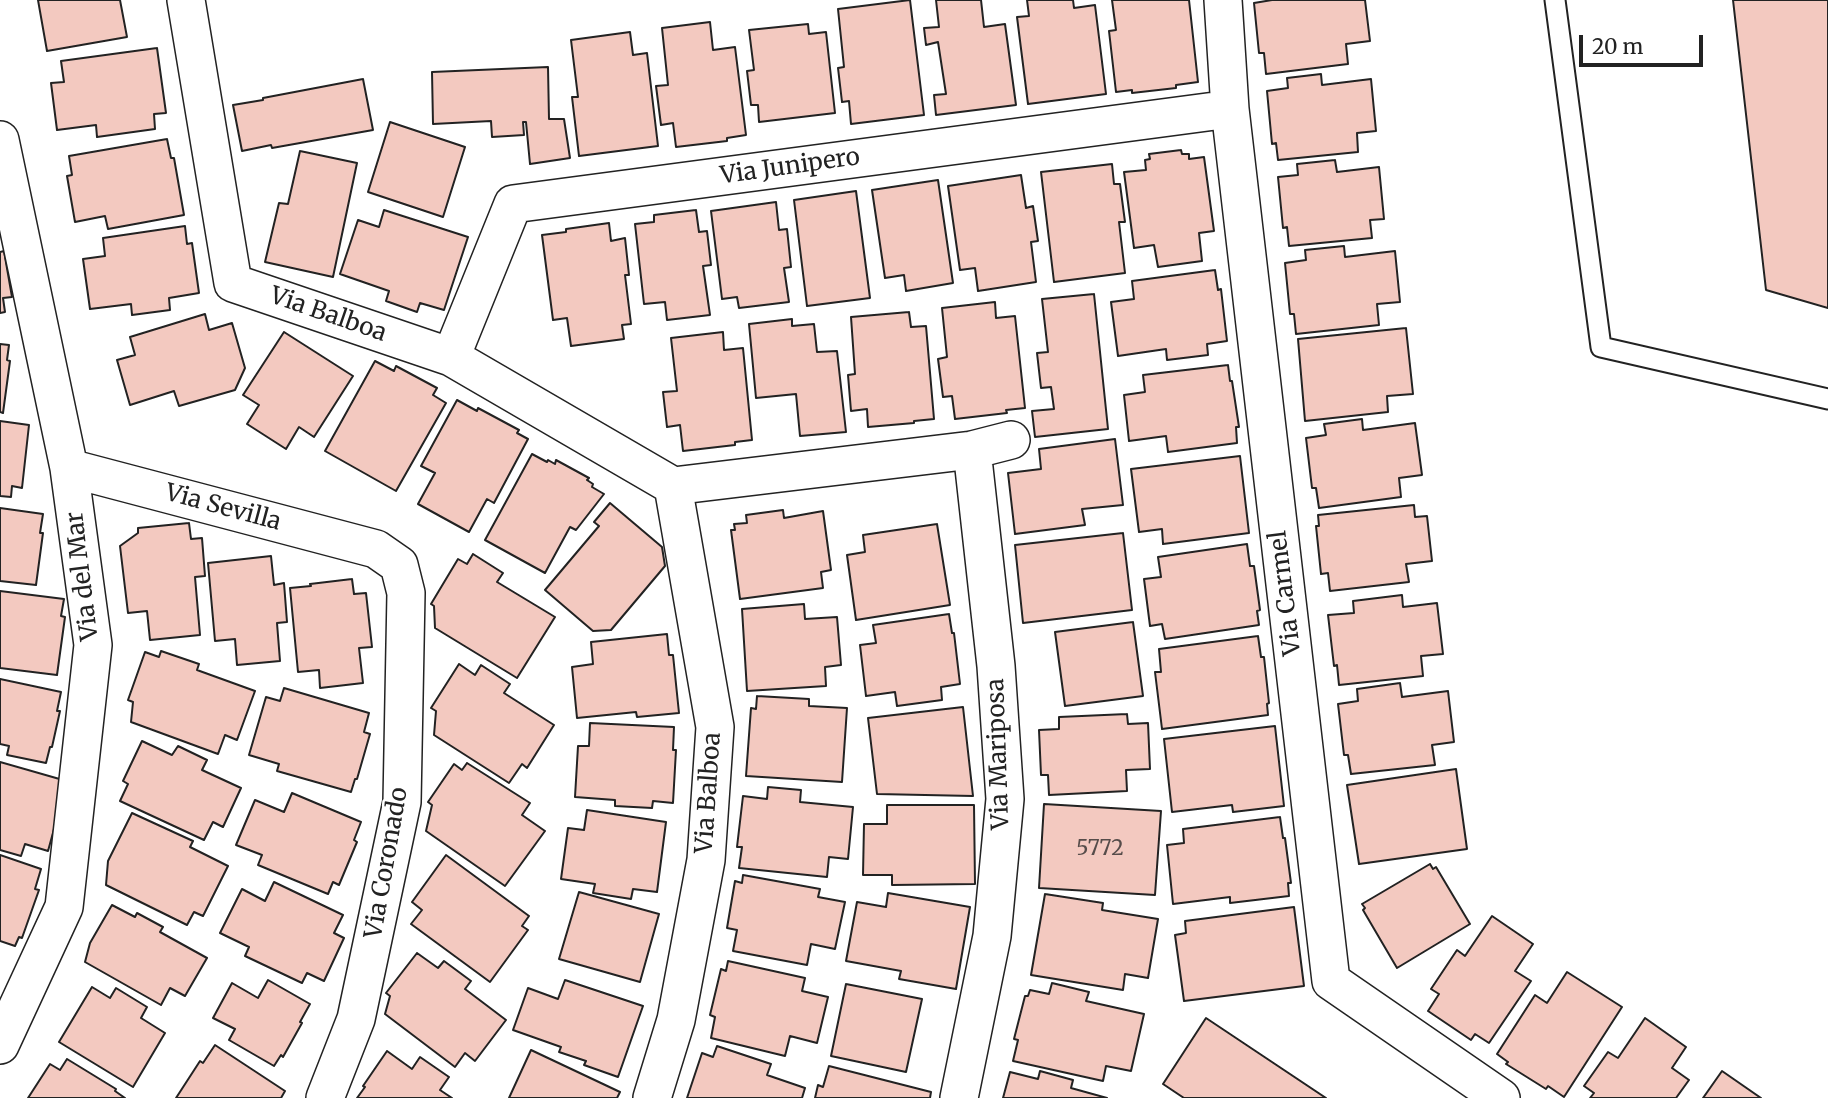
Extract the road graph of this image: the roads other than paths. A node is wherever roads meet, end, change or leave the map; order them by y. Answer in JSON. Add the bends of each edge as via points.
{"nodes":[{"id":1,"x":186,"y":0,"type":"edge"},
{"id":2,"x":1223,"y":0,"type":"edge"},
{"id":3,"x":1555,"y":0,"type":"edge"},
{"id":4,"x":1230,"y":109,"type":"junction"},
{"id":5,"x":0,"y":140,"type":"edge"},
{"id":6,"x":451,"y":357,"type":"junction"},
{"id":7,"x":1828,"y":399,"type":"edge"},
{"id":8,"x":1011,"y":440,"type":"dead end"},
{"id":9,"x":972,"y":450,"type":"junction"},
{"id":10,"x":69,"y":468,"type":"junction"},
{"id":11,"x":673,"y":486,"type":"junction"},
{"id":12,"x":376,"y":549,"type":"joint"},
{"id":13,"x":0,"y":1045,"type":"edge"},
{"id":14,"x":325,"y":1098,"type":"edge"},
{"id":15,"x":652,"y":1098,"type":"edge"},
{"id":16,"x":959,"y":1098,"type":"edge"},
{"id":17,"x":1501,"y":1098,"type":"edge"}],
"edges":[{"from":1,"to":6,"type":"street","name":"Via Balboa","via":[[233,283]]},
{"from":2,"to":4,"type":"street","name":"Via Carmel"},
{"from":3,"to":7,"type":"lane","via":[[1601,346]]},
{"from":4,"to":6,"type":"street","name":"Via Junipero","via":[[513,204]]},
{"from":4,"to":17,"type":"street","name":"Via Carmel","via":[[1331,981]]},
{"from":5,"to":10,"type":"street","name":"Via del Mar"},
{"from":6,"to":11,"type":"street","name":"Via Balboa"},
{"from":8,"to":9,"type":"street"},
{"from":9,"to":11,"type":"street"},
{"from":9,"to":16,"type":"street","name":"Via Mariposa","via":[[996,666],[1005,799],[992,936]]},
{"from":10,"to":12,"type":"street","name":"Via Sevilla"},
{"from":10,"to":13,"type":"street","name":"Via del Mar","via":[[93,645],[64,906]]},
{"from":11,"to":15,"type":"street","name":"Via Balboa","via":[[715,727],[706,860],[676,1020]]},
{"from":12,"to":14,"type":"street","name":"Via Coronado","via":[[399,565],[406,593],[402,802],[356,1019]]}]}
